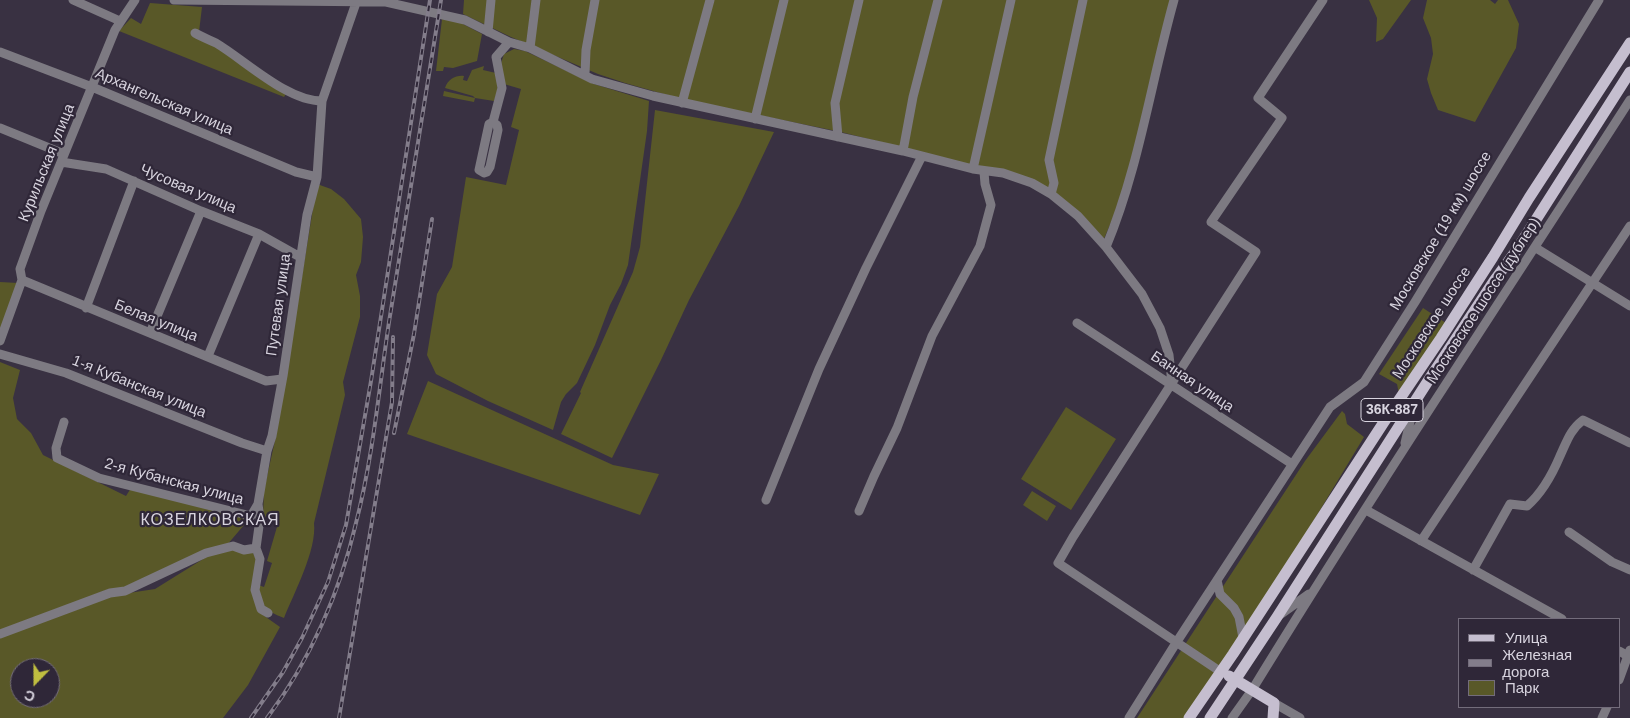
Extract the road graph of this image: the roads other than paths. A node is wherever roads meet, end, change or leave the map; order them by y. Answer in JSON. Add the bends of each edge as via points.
{"nodes":[{"id":1,"x":73,"y":0,"type":"edge"},
{"id":2,"x":135,"y":0,"type":"edge"},
{"id":3,"x":174,"y":0,"type":"edge"},
{"id":4,"x":491,"y":0,"type":"edge"},
{"id":5,"x":536,"y":0,"type":"edge"},
{"id":6,"x":595,"y":0,"type":"edge"},
{"id":7,"x":710,"y":0,"type":"edge"},
{"id":8,"x":784,"y":0,"type":"edge"},
{"id":9,"x":859,"y":0,"type":"edge"},
{"id":10,"x":938,"y":0,"type":"edge"},
{"id":11,"x":1011,"y":0,"type":"edge"},
{"id":12,"x":1082,"y":0,"type":"edge"},
{"id":13,"x":1174,"y":0,"type":"edge"},
{"id":14,"x":1323,"y":0,"type":"edge"},
{"id":15,"x":1598,"y":0,"type":"edge"},
{"id":16,"x":357,"y":1,"type":"edge"},
{"id":17,"x":120,"y":21,"type":"junction"},
{"id":18,"x":488,"y":32,"type":"junction"},
{"id":19,"x":195,"y":34,"type":"dead end"},
{"id":20,"x":509,"y":42,"type":"junction"},
{"id":21,"x":1630,"y":43,"type":"edge"},
{"id":22,"x":530,"y":48,"type":"junction"},
{"id":23,"x":0,"y":52,"type":"edge"},
{"id":24,"x":1630,"y":72,"type":"edge"},
{"id":25,"x":585,"y":74,"type":"junction"},
{"id":26,"x":92,"y":87,"type":"junction"},
{"id":27,"x":1630,"y":100,"type":"edge"},
{"id":28,"x":322,"y":101,"type":"junction"},
{"id":29,"x":682,"y":103,"type":"junction"},
{"id":30,"x":755,"y":119,"type":"junction"},
{"id":31,"x":493,"y":122,"type":"junction"},
{"id":32,"x":0,"y":128,"type":"edge"},
{"id":33,"x":838,"y":137,"type":"junction"},
{"id":34,"x":903,"y":151,"type":"junction"},
{"id":35,"x":922,"y":156,"type":"junction"},
{"id":36,"x":62,"y":158,"type":"junction"},
{"id":37,"x":972,"y":169,"type":"junction"},
{"id":38,"x":984,"y":172,"type":"junction"},
{"id":39,"x":317,"y":177,"type":"junction"},
{"id":40,"x":134,"y":182,"type":"junction"},
{"id":41,"x":1051,"y":194,"type":"junction"},
{"id":42,"x":201,"y":211,"type":"junction"},
{"id":43,"x":1630,"y":226,"type":"edge"},
{"id":44,"x":259,"y":234,"type":"junction"},
{"id":45,"x":1106,"y":247,"type":"junction"},
{"id":46,"x":1536,"y":248,"type":"junction"},
{"id":47,"x":300,"y":257,"type":"junction"},
{"id":48,"x":1493,"y":257,"type":"junction"},
{"id":49,"x":1505,"y":265,"type":"junction"},
{"id":50,"x":1482,"y":275,"type":"junction"},
{"id":51,"x":22,"y":280,"type":"junction"},
{"id":52,"x":1494,"y":281,"type":"junction"},
{"id":53,"x":1592,"y":282,"type":"junction"},
{"id":54,"x":1630,"y":306,"type":"edge"},
{"id":55,"x":86,"y":308,"type":"junction"},
{"id":56,"x":1077,"y":323,"type":"dead end"},
{"id":57,"x":150,"y":332,"type":"junction"},
{"id":58,"x":0,"y":341,"type":"edge"},
{"id":59,"x":0,"y":354,"type":"edge"},
{"id":60,"x":208,"y":356,"type":"junction"},
{"id":61,"x":282,"y":379,"type":"junction"},
{"id":62,"x":1172,"y":384,"type":"junction"},
{"id":63,"x":1414,"y":405,"type":"junction"},
{"id":64,"x":64,"y":422,"type":"dead end"},
{"id":65,"x":1630,"y":443,"type":"edge"},
{"id":66,"x":1404,"y":448,"type":"junction"},
{"id":67,"x":267,"y":451,"type":"junction"},
{"id":68,"x":1292,"y":464,"type":"junction"},
{"id":69,"x":766,"y":500,"type":"dead end"},
{"id":70,"x":258,"y":504,"type":"junction"},
{"id":71,"x":1366,"y":510,"type":"junction"},
{"id":72,"x":859,"y":511,"type":"dead end"},
{"id":73,"x":1569,"y":532,"type":"dead end"},
{"id":74,"x":1421,"y":542,"type":"junction"},
{"id":75,"x":256,"y":548,"type":"junction"},
{"id":76,"x":1473,"y":570,"type":"junction"},
{"id":77,"x":1630,"y":570,"type":"edge"},
{"id":78,"x":1217,"y":580,"type":"junction"},
{"id":79,"x":1313,"y":591,"type":"junction"},
{"id":80,"x":268,"y":613,"type":"dead end"},
{"id":81,"x":1277,"y":617,"type":"junction"},
{"id":82,"x":1560,"y":618,"type":"edge"},
{"id":83,"x":0,"y":634,"type":"edge"},
{"id":84,"x":1243,"y":638,"type":"junction"},
{"id":85,"x":1176,"y":642,"type":"junction"},
{"id":86,"x":1629,"y":654,"type":"edge"},
{"id":87,"x":1221,"y":672,"type":"junction"},
{"id":88,"x":1620,"y":677,"type":"edge"},
{"id":89,"x":1235,"y":680,"type":"junction"},
{"id":90,"x":1252,"y":690,"type":"junction"},
{"id":91,"x":1274,"y":703,"type":"junction"},
{"id":92,"x":1213,"y":715,"type":"edge"},
{"id":93,"x":1129,"y":718,"type":"edge"},
{"id":94,"x":1189,"y":718,"type":"edge"},
{"id":95,"x":1232,"y":718,"type":"edge"},
{"id":96,"x":1272,"y":718,"type":"edge"},
{"id":97,"x":1300,"y":718,"type":"edge"}],
"edges":[{"from":1,"to":17,"type":"street"},
{"from":2,"to":17,"type":"street","name":"Курильская улица"},
{"from":3,"to":16,"type":"street"},
{"from":4,"to":18,"type":"street"},
{"from":5,"to":22,"type":"street"},
{"from":6,"to":25,"type":"street"},
{"from":7,"to":29,"type":"street"},
{"from":8,"to":30,"type":"street"},
{"from":9,"to":33,"type":"street","via":[[835,103]]},
{"from":10,"to":34,"type":"street"},
{"from":11,"to":37,"type":"street"},
{"from":12,"to":41,"type":"street","via":[[1049,160],[1054,183]]},
{"from":13,"to":45,"type":"street","via":[[1122,205]]},
{"from":14,"to":62,"type":"street","via":[[1258,98],[1282,118],[1211,222],[1256,252]]},
{"from":15,"to":68,"type":"street","name":"Московское (19 км) шоссе","via":[[1364,382],[1330,407]]},
{"from":16,"to":18,"type":"street","via":[[386,2],[465,20]]},
{"from":16,"to":28,"type":"street","name":"Путевая улица"},
{"from":17,"to":26,"type":"street","name":"Курильская улица"},
{"from":18,"to":20,"type":"street"},
{"from":19,"to":28,"type":"street","via":[[215,43],[295,95]]},
{"from":20,"to":22,"type":"street"},
{"from":20,"to":31,"type":"street","via":[[496,57],[502,88]]},
{"from":21,"to":48,"type":"main road","name":"Московское шоссе","number":"36К-887"},
{"from":22,"to":25,"type":"street"},
{"from":23,"to":26,"type":"street","name":"Архангельская улица"},
{"from":24,"to":49,"type":"main road","name":"Московское шоссе","number":"36К-887"},
{"from":25,"to":29,"type":"street","via":[[592,79]]},
{"from":26,"to":36,"type":"street","name":"Курильская улица"},
{"from":26,"to":39,"type":"street","name":"Архангельская улица","via":[[296,172]]},
{"from":27,"to":46,"type":"street","name":"Московское шоссе (дублер)"},
{"from":28,"to":39,"type":"street","name":"Путевая улица"},
{"from":29,"to":30,"type":"street"},
{"from":30,"to":33,"type":"street"},
{"from":31,"to":31,"type":"street","via":[[489,124],[480,163],[479,170],[484,173],[490,167],[498,130]]},
{"from":32,"to":36,"type":"street","name":"Чусовая улица"},
{"from":33,"to":34,"type":"street"},
{"from":34,"to":35,"type":"street"},
{"from":35,"to":37,"type":"street"},
{"from":35,"to":69,"type":"street","via":[[819,369]]},
{"from":36,"to":40,"type":"street","name":"Чусовая улица","via":[[106,169]]},
{"from":36,"to":51,"type":"street","name":"Курильская улица","via":[[20,269]]},
{"from":37,"to":38,"type":"street"},
{"from":38,"to":41,"type":"street","via":[[1003,173]]},
{"from":38,"to":72,"type":"street","via":[[991,205],[980,246],[932,336],[897,428]]},
{"from":39,"to":47,"type":"street","name":"Путевая улица"},
{"from":40,"to":42,"type":"street","name":"Чусовая улица"},
{"from":40,"to":55,"type":"street"},
{"from":41,"to":45,"type":"street","via":[[1078,216]]},
{"from":42,"to":44,"type":"street","name":"Чусовая улица"},
{"from":42,"to":57,"type":"street"},
{"from":43,"to":53,"type":"street"},
{"from":44,"to":47,"type":"street","name":"Чусовая улица"},
{"from":44,"to":60,"type":"street"},
{"from":45,"to":62,"type":"street","via":[[1142,294],[1160,328],[1169,355]]},
{"from":46,"to":53,"type":"street"},
{"from":46,"to":66,"type":"street","name":"Московское шоссе (дублер)"},
{"from":47,"to":61,"type":"street","name":"Путевая улица"},
{"from":48,"to":49,"type":"main road","via":[[1495,265]]},
{"from":48,"to":50,"type":"main road","name":"Московское шоссе","number":"36К-887"},
{"from":49,"to":52,"type":"main road","name":"Московское шоссе","number":"36К-887"},
{"from":50,"to":52,"type":"main road","via":[[1490,274]]},
{"from":50,"to":84,"type":"main road","name":"Московское шоссе","number":"36К-887"},
{"from":51,"to":55,"type":"street","name":"Белая улица"},
{"from":51,"to":58,"type":"street","name":"Курильская улица"},
{"from":52,"to":63,"type":"main road","name":"Московское шоссе","number":"36К-887"},
{"from":53,"to":54,"type":"street"},
{"from":53,"to":74,"type":"street"},
{"from":55,"to":57,"type":"street","name":"Белая улица"},
{"from":56,"to":62,"type":"street","name":"Банная улица"},
{"from":57,"to":60,"type":"street","name":"Белая улица"},
{"from":59,"to":67,"type":"street","name":"1-я Кубанская улица","via":[[66,373]]},
{"from":60,"to":61,"type":"street","name":"Белая улица","via":[[266,381]]},
{"from":61,"to":67,"type":"street","name":"Путевая улица"},
{"from":62,"to":68,"type":"street","name":"Банная улица"},
{"from":62,"to":85,"type":"street","via":[[1058,563]]},
{"from":63,"to":66,"type":"street"},
{"from":63,"to":81,"type":"main road","name":"Московское шоссе","number":"36К-887"},
{"from":64,"to":70,"type":"street","name":"2-я Кубанская улица","via":[[56,448],[57,458],[99,478],[251,516]]},
{"from":65,"to":76,"type":"street","via":[[1583,420],[1578,423],[1538,497],[1527,506],[1510,504]]},
{"from":66,"to":71,"type":"street","name":"Московское шоссе (дублер)"},
{"from":67,"to":70,"type":"street","name":"Путевая улица"},
{"from":68,"to":78,"type":"street","name":"Московское (19 км) шоссе"},
{"from":70,"to":75,"type":"street","name":"Путевая улица","via":[[260,520]]},
{"from":71,"to":74,"type":"street"},
{"from":71,"to":79,"type":"street","name":"Московское шоссе (дублер)"},
{"from":73,"to":77,"type":"street","via":[[1612,562]]},
{"from":74,"to":76,"type":"street"},
{"from":75,"to":80,"type":"street","name":"Путевая улица","via":[[260,559],[255,590],[261,609]]},
{"from":75,"to":83,"type":"street","via":[[244,550],[233,546],[206,554],[125,591],[110,593]]},
{"from":76,"to":82,"type":"street"},
{"from":78,"to":84,"type":"street","via":[[1220,594],[1239,617]]},
{"from":78,"to":85,"type":"street","name":"Московское (19 км) шоссе"},
{"from":79,"to":81,"type":"street"},
{"from":79,"to":90,"type":"street","name":"Московское шоссе (дублер)"},
{"from":81,"to":89,"type":"main road","name":"Московское шоссе","number":"36К-887"},
{"from":84,"to":87,"type":"main road","name":"Московское шоссе","number":"36К-887"},
{"from":85,"to":87,"type":"street"},
{"from":85,"to":93,"type":"street","name":"Московское (19 км) шоссе"},
{"from":86,"to":88,"type":"street"},
{"from":87,"to":89,"type":"main road"},
{"from":87,"to":94,"type":"main road","name":"Московское шоссе","number":"36К-887"},
{"from":89,"to":90,"type":"main road"},
{"from":89,"to":92,"type":"main road","name":"Московское шоссе","number":"36К-887"},
{"from":90,"to":91,"type":"main road"},
{"from":90,"to":95,"type":"street","name":"Московское шоссе (дублер)"},
{"from":91,"to":96,"type":"main road"},
{"from":91,"to":97,"type":"street"}]}
